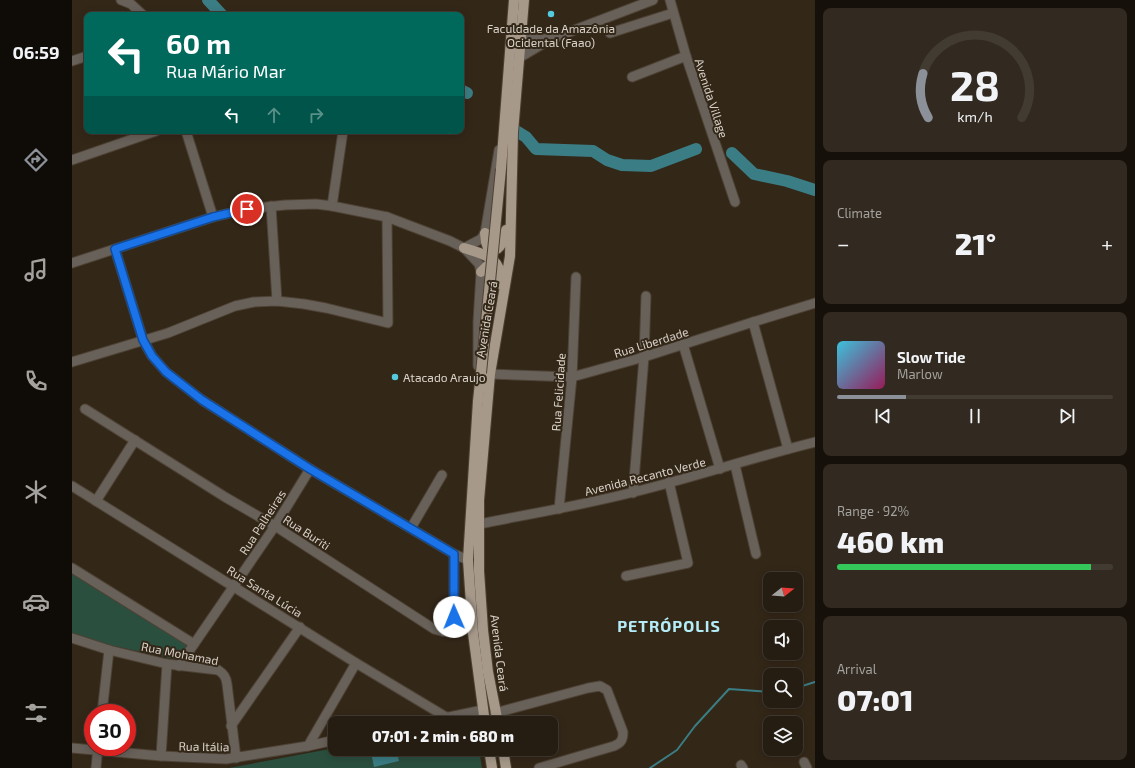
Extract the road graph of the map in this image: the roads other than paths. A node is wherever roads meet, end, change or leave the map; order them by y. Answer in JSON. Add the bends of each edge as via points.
{"nodes":[{"id":1,"x":121,"y":0,"type":"edge"},
{"id":2,"x":514,"y":0,"type":"edge"},
{"id":3,"x":524,"y":0,"type":"edge"},
{"id":4,"x":653,"y":0,"type":"edge"},
{"id":5,"x":670,"y":0,"type":"edge"},
{"id":6,"x":140,"y":12,"type":"edge"},
{"id":7,"x":674,"y":13,"type":"junction"},
{"id":8,"x":522,"y":31,"type":"junction"},
{"id":9,"x":610,"y":33,"type":"dead end"},
{"id":10,"x":551,"y":39,"type":"junction"},
{"id":11,"x":686,"y":56,"type":"junction"},
{"id":12,"x":84,"y":57,"type":"edge"},
{"id":13,"x":519,"y":58,"type":"junction"},
{"id":14,"x":72,"y":61,"type":"edge"},
{"id":15,"x":632,"y":77,"type":"dead end"},
{"id":16,"x":147,"y":134,"type":"edge"},
{"id":17,"x":187,"y":134,"type":"edge"},
{"id":18,"x":343,"y":134,"type":"edge"},
{"id":19,"x":504,"y":137,"type":"junction"},
{"id":20,"x":72,"y":160,"type":"edge"},
{"id":21,"x":510,"y":196,"type":"junction"},
{"id":22,"x":735,"y":202,"type":"dead end"},
{"id":23,"x":271,"y":206,"type":"junction"},
{"id":24,"x":332,"y":206,"type":"junction"},
{"id":25,"x":213,"y":217,"type":"junction"},
{"id":26,"x":387,"y":217,"type":"junction"},
{"id":27,"x":485,"y":233,"type":"junction"},
{"id":28,"x":464,"y":248,"type":"junction"},
{"id":29,"x":115,"y":249,"type":"junction"},
{"id":30,"x":72,"y":263,"type":"edge"},
{"id":31,"x":499,"y":268,"type":"junction"},
{"id":32,"x":481,"y":272,"type":"junction"},
{"id":33,"x":576,"y":277,"type":"dead end"},
{"id":34,"x":646,"y":296,"type":"dead end"},
{"id":35,"x":277,"y":300,"type":"junction"},
{"id":36,"x":815,"y":303,"type":"edge"},
{"id":37,"x":501,"y":308,"type":"junction"},
{"id":38,"x":753,"y":322,"type":"junction"},
{"id":39,"x":143,"y":340,"type":"junction"},
{"id":40,"x":683,"y":344,"type":"junction"},
{"id":41,"x":644,"y":357,"type":"junction"},
{"id":42,"x":72,"y":362,"type":"edge"},
{"id":43,"x":484,"y":375,"type":"junction"},
{"id":44,"x":572,"y":377,"type":"junction"},
{"id":45,"x":85,"y":409,"type":"dead end"},
{"id":46,"x":135,"y":440,"type":"junction"},
{"id":47,"x":815,"y":442,"type":"edge"},
{"id":48,"x":788,"y":449,"type":"junction"},
{"id":49,"x":735,"y":465,"type":"junction"},
{"id":50,"x":310,"y":469,"type":"junction"},
{"id":51,"x":720,"y":469,"type":"junction"},
{"id":52,"x":442,"y":475,"type":"dead end"},
{"id":53,"x":669,"y":482,"type":"junction"},
{"id":54,"x":72,"y":486,"type":"edge"},
{"id":55,"x":633,"y":492,"type":"junction"},
{"id":56,"x":96,"y":501,"type":"junction"},
{"id":57,"x":559,"y":509,"type":"junction"},
{"id":58,"x":479,"y":524,"type":"junction"},
{"id":59,"x":275,"y":526,"type":"junction"},
{"id":60,"x":412,"y":528,"type":"junction"},
{"id":61,"x":454,"y":554,"type":"junction"},
{"id":62,"x":756,"y":554,"type":"dead end"},
{"id":63,"x":468,"y":560,"type":"junction"},
{"id":64,"x":72,"y":568,"type":"edge"},
{"id":65,"x":626,"y":576,"type":"dead end"},
{"id":66,"x":234,"y":586,"type":"junction"},
{"id":67,"x":300,"y":627,"type":"junction"},
{"id":68,"x":72,"y":638,"type":"edge"},
{"id":69,"x":194,"y":644,"type":"junction"},
{"id":70,"x":109,"y":650,"type":"junction"},
{"id":71,"x":356,"y":663,"type":"junction"},
{"id":72,"x":167,"y":664,"type":"junction"},
{"id":73,"x":179,"y":666,"type":"junction"},
{"id":74,"x":103,"y":704,"type":"edge"},
{"id":75,"x":483,"y":710,"type":"junction"},
{"id":76,"x":444,"y":716,"type":"edge"},
{"id":77,"x":451,"y":716,"type":"edge"},
{"id":78,"x":484,"y":716,"type":"edge"},
{"id":79,"x":495,"y":716,"type":"edge"},
{"id":80,"x":505,"y":716,"type":"edge"},
{"id":81,"x":232,"y":726,"type":"junction"},
{"id":82,"x":328,"y":742,"type":"edge"},
{"id":83,"x":308,"y":746,"type":"junction"},
{"id":84,"x":72,"y":748,"type":"edge"},
{"id":85,"x":84,"y":748,"type":"edge"},
{"id":86,"x":136,"y":753,"type":"edge"},
{"id":87,"x":97,"y":756,"type":"edge"},
{"id":88,"x":161,"y":756,"type":"junction"},
{"id":89,"x":490,"y":756,"type":"edge"},
{"id":90,"x":498,"y":756,"type":"edge"},
{"id":91,"x":504,"y":756,"type":"edge"},
{"id":92,"x":236,"y":758,"type":"junction"},
{"id":93,"x":96,"y":768,"type":"edge"},
{"id":94,"x":492,"y":768,"type":"edge"},
{"id":95,"x":499,"y":768,"type":"edge"},
{"id":96,"x":506,"y":768,"type":"edge"},
{"id":97,"x":539,"y":768,"type":"edge"}],
"edges":[{"from":1,"to":6,"type":"street","via":[[132,4]]},
{"from":2,"to":19,"type":"main road","name":"Avenida Ceará"},
{"from":3,"to":8,"type":"main road","name":"Avenida Ceará"},
{"from":4,"to":10,"type":"street"},
{"from":5,"to":7,"type":"street","name":"Avenida Village"},
{"from":7,"to":9,"type":"street"},
{"from":7,"to":11,"type":"street","name":"Avenida Village"},
{"from":8,"to":10,"type":"street","via":[[532,39]]},
{"from":8,"to":13,"type":"main road","name":"Avenida Ceará"},
{"from":10,"to":13,"type":"street"},
{"from":11,"to":15,"type":"street"},
{"from":11,"to":22,"type":"street","name":"Avenida Village"},
{"from":12,"to":14,"type":"street"},
{"from":13,"to":21,"type":"main road","name":"Avenida Ceará"},
{"from":16,"to":20,"type":"street"},
{"from":17,"to":25,"type":"street"},
{"from":18,"to":24,"type":"street"},
{"from":19,"to":27,"type":"street","name":"Avenida Ceará","via":[[495,167]]},
{"from":19,"to":43,"type":"main road","name":"Avenida Ceará","bridge":true},
{"from":21,"to":27,"type":"main road","via":[[504,238],[497,249],[488,248]]},
{"from":21,"to":37,"type":"main road","name":"Avenida Ceará","via":[[510,256]]},
{"from":23,"to":24,"type":"street"},
{"from":23,"to":25,"type":"street"},
{"from":23,"to":35,"type":"street"},
{"from":24,"to":26,"type":"street"},
{"from":25,"to":29,"type":"street"},
{"from":26,"to":28,"type":"street"},
{"from":26,"to":35,"type":"street","via":[[388,323],[326,308]]},
{"from":27,"to":28,"type":"street","via":[[481,239]]},
{"from":28,"to":31,"type":"main road","via":[[493,260]]},
{"from":28,"to":32,"type":"street","name":"Avenida Ceará","via":[[479,264]]},
{"from":29,"to":30,"type":"street"},
{"from":29,"to":39,"type":"street"},
{"from":31,"to":32,"type":"main road","via":[[487,266]]},
{"from":31,"to":37,"type":"main road","via":[[502,275]]},
{"from":32,"to":43,"type":"street","name":"Avenida Ceará","via":[[478,364]]},
{"from":33,"to":44,"type":"street","name":"Rua Felicidade"},
{"from":34,"to":41,"type":"street"},
{"from":35,"to":39,"type":"street","via":[[235,306],[168,333]]},
{"from":36,"to":38,"type":"street","name":"Rua Liberdade"},
{"from":37,"to":43,"type":"main road","name":"Avenida Ceará"},
{"from":38,"to":40,"type":"street","name":"Rua Liberdade"},
{"from":38,"to":48,"type":"street"},
{"from":39,"to":42,"type":"street"},
{"from":39,"to":50,"type":"street","via":[[152,356],[166,372],[202,400]]},
{"from":40,"to":41,"type":"street","name":"Rua Liberdade"},
{"from":40,"to":51,"type":"street"},
{"from":41,"to":44,"type":"street","name":"Rua Liberdade"},
{"from":41,"to":55,"type":"street"},
{"from":43,"to":44,"type":"street","name":"Rua Liberdade"},
{"from":43,"to":58,"type":"main road","name":"Avenida Ceará"},
{"from":43,"to":63,"type":"main road","name":"Avenida Ceará"},
{"from":44,"to":57,"type":"street","name":"Rua Felicidade"},
{"from":45,"to":46,"type":"street","name":"Rua Buriti"},
{"from":46,"to":56,"type":"street"},
{"from":46,"to":59,"type":"street","name":"Rua Buriti"},
{"from":47,"to":48,"type":"street","name":"Avenida Recanto Verde"},
{"from":48,"to":49,"type":"street","name":"Avenida Recanto Verde"},
{"from":49,"to":51,"type":"street","name":"Avenida Recanto Verde"},
{"from":49,"to":62,"type":"street"},
{"from":50,"to":59,"type":"street","name":"Rua Palheiras"},
{"from":50,"to":60,"type":"street"},
{"from":51,"to":53,"type":"street","name":"Avenida Recanto Verde"},
{"from":52,"to":60,"type":"street"},
{"from":53,"to":55,"type":"street","name":"Avenida Recanto Verde"},
{"from":53,"to":65,"type":"street","via":[[688,563]]},
{"from":54,"to":56,"type":"street","name":"Rua Santa Lúcia"},
{"from":55,"to":57,"type":"street","name":"Avenida Recanto Verde"},
{"from":56,"to":66,"type":"street","name":"Rua Santa Lúcia"},
{"from":57,"to":58,"type":"street","name":"Avenida Recanto Verde"},
{"from":58,"to":79,"type":"main road","name":"Avenida Ceará","via":[[478,571],[483,630]]},
{"from":59,"to":61,"type":"street","name":"Rua Buriti","via":[[434,629],[444,632],[451,630],[454,617]]},
{"from":59,"to":66,"type":"street","name":"Rua Palheiras"},
{"from":60,"to":61,"type":"street"},
{"from":61,"to":63,"type":"street"},
{"from":63,"to":75,"type":"main road","name":"Avenida Ceará","via":[[473,633]]},
{"from":64,"to":69,"type":"street"},
{"from":66,"to":67,"type":"street","name":"Rua Santa Lúcia"},
{"from":66,"to":69,"type":"street","name":"Rua Palheiras"},
{"from":67,"to":71,"type":"street","name":"Rua Santa Lúcia"},
{"from":67,"to":81,"type":"street"},
{"from":68,"to":70,"type":"street","name":"Rua Mohamad"},
{"from":69,"to":73,"type":"street","name":"Rua Palheiras"},
{"from":70,"to":72,"type":"street","name":"Rua Mohamad"},
{"from":70,"to":74,"type":"street"},
{"from":71,"to":76,"type":"street","name":"Rua Santa Lúcia"},
{"from":71,"to":83,"type":"street"},
{"from":72,"to":73,"type":"street","name":"Rua Mohamad"},
{"from":72,"to":88,"type":"street"},
{"from":73,"to":81,"type":"street","name":"Rua Mohamad","via":[[218,670],[225,675]]},
{"from":75,"to":77,"type":"street"},
{"from":75,"to":78,"type":"main road","name":"Avenida Ceará"},
{"from":80,"to":97,"type":"street","via":[[588,688],[600,686],[607,690],[623,732],[620,743]]},
{"from":81,"to":92,"type":"street","name":"Rua Mohamad"},
{"from":82,"to":83,"type":"street","name":"Rua Itália"},
{"from":83,"to":92,"type":"street","name":"Rua Itália"},
{"from":84,"to":85,"type":"street","name":"Rua Itália"},
{"from":86,"to":88,"type":"street","name":"Rua Itália"},
{"from":87,"to":93,"type":"street"},
{"from":88,"to":92,"type":"street","name":"Rua Itália"},
{"from":89,"to":94,"type":"main road"},
{"from":90,"to":95,"type":"main road"},
{"from":91,"to":96,"type":"main road"}]}
